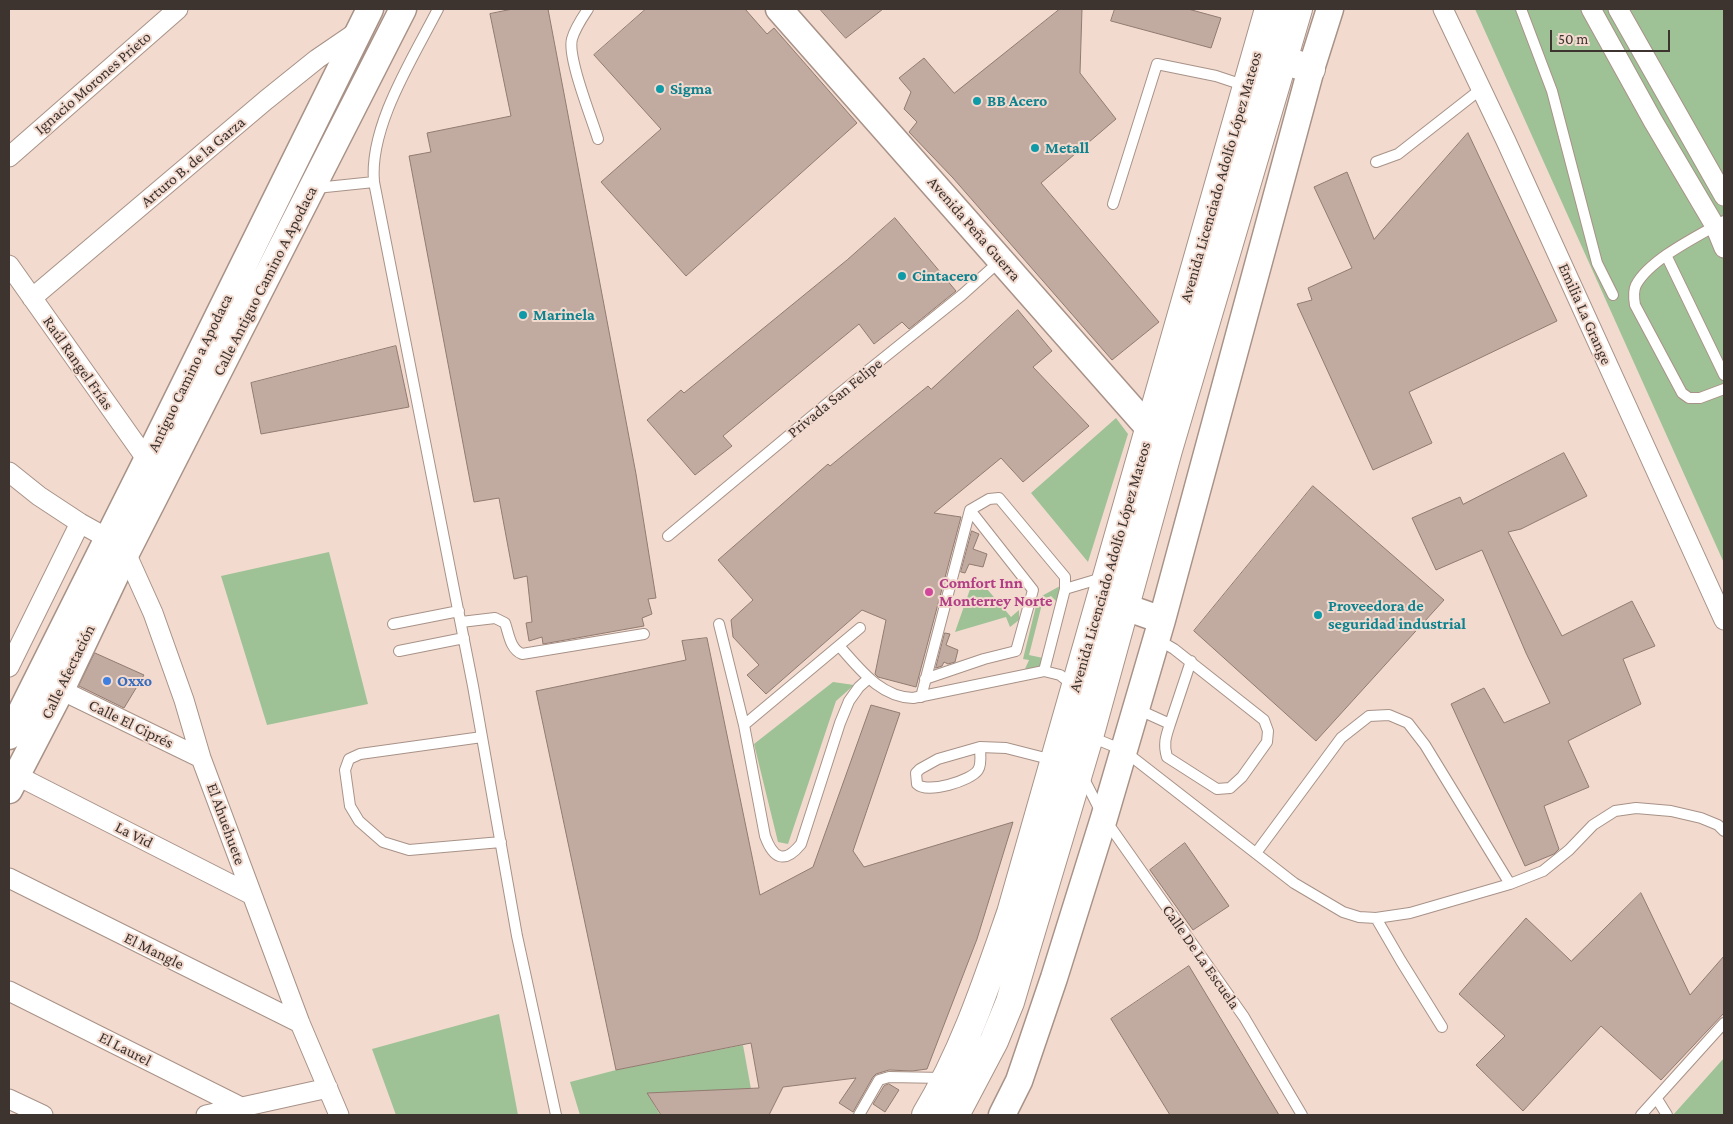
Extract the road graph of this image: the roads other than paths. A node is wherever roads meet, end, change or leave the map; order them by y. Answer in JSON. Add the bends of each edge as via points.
{"nodes":[{"id":1,"x":178,"y":9,"type":"edge"},
{"id":2,"x":404,"y":9,"type":"edge"},
{"id":3,"x":438,"y":9,"type":"edge"},
{"id":4,"x":588,"y":9,"type":"edge"},
{"id":5,"x":779,"y":9,"type":"edge"},
{"id":6,"x":1269,"y":9,"type":"edge"},
{"id":7,"x":1298,"y":9,"type":"edge"},
{"id":8,"x":1330,"y":9,"type":"edge"},
{"id":9,"x":1443,"y":9,"type":"edge"},
{"id":10,"x":1521,"y":9,"type":"edge"},
{"id":11,"x":1591,"y":9,"type":"edge"},
{"id":12,"x":1618,"y":9,"type":"edge"},
{"id":13,"x":364,"y":20,"type":"edge"},
{"id":14,"x":1283,"y":60,"type":"junction"},
{"id":15,"x":1311,"y":69,"type":"junction"},
{"id":16,"x":1247,"y":86,"type":"junction"},
{"id":17,"x":1481,"y":89,"type":"junction"},
{"id":18,"x":598,"y":139,"type":"dead end"},
{"id":19,"x":9,"y":157,"type":"edge"},
{"id":20,"x":1376,"y":162,"type":"dead end"},
{"id":21,"x":374,"y":182,"type":"junction"},
{"id":22,"x":313,"y":188,"type":"junction"},
{"id":23,"x":1724,"y":196,"type":"edge"},
{"id":24,"x":1113,"y":204,"type":"dead end"},
{"id":25,"x":1720,"y":224,"type":"edge"},
{"id":26,"x":1724,"y":248,"type":"edge"},
{"id":27,"x":1666,"y":254,"type":"junction"},
{"id":28,"x":1002,"y":260,"type":"junction"},
{"id":29,"x":9,"y":265,"type":"edge"},
{"id":30,"x":1613,"y":295,"type":"dead end"},
{"id":31,"x":32,"y":298,"type":"junction"},
{"id":32,"x":1724,"y":375,"type":"edge"},
{"id":33,"x":1724,"y":389,"type":"edge"},
{"id":34,"x":1149,"y":430,"type":"junction"},
{"id":35,"x":1168,"y":450,"type":"junction"},
{"id":36,"x":147,"y":460,"type":"junction"},
{"id":37,"x":9,"y":472,"type":"edge"},
{"id":38,"x":970,"y":510,"type":"junction"},
{"id":39,"x":80,"y":523,"type":"junction"},
{"id":40,"x":668,"y":536,"type":"dead end"},
{"id":41,"x":117,"y":546,"type":"junction"},
{"id":42,"x":1108,"y":576,"type":"junction"},
{"id":43,"x":1065,"y":589,"type":"junction"},
{"id":44,"x":1125,"y":607,"type":"junction"},
{"id":45,"x":460,"y":617,"type":"junction"},
{"id":46,"x":1724,"y":620,"type":"edge"},
{"id":47,"x":393,"y":624,"type":"dead end"},
{"id":48,"x":719,"y":624,"type":"dead end"},
{"id":49,"x":860,"y":628,"type":"dead end"},
{"id":50,"x":1159,"y":629,"type":"junction"},
{"id":51,"x":644,"y":634,"type":"dead end"},
{"id":52,"x":464,"y":638,"type":"junction"},
{"id":53,"x":840,"y":647,"type":"junction"},
{"id":54,"x":399,"y":652,"type":"dead end"},
{"id":55,"x":1190,"y":661,"type":"junction"},
{"id":56,"x":9,"y":667,"type":"edge"},
{"id":57,"x":1044,"y":671,"type":"junction"},
{"id":58,"x":868,"y":679,"type":"junction"},
{"id":59,"x":925,"y":679,"type":"junction"},
{"id":60,"x":1076,"y":687,"type":"junction"},
{"id":61,"x":61,"y":690,"type":"junction"},
{"id":62,"x":920,"y":697,"type":"junction"},
{"id":63,"x":1135,"y":709,"type":"junction"},
{"id":64,"x":1170,"y":724,"type":"junction"},
{"id":65,"x":744,"y":725,"type":"junction"},
{"id":66,"x":1077,"y":731,"type":"junction"},
{"id":67,"x":9,"y":736,"type":"edge"},
{"id":68,"x":482,"y":736,"type":"junction"},
{"id":69,"x":980,"y":747,"type":"junction"},
{"id":70,"x":1123,"y":750,"type":"junction"},
{"id":71,"x":201,"y":758,"type":"junction"},
{"id":72,"x":1067,"y":765,"type":"junction"},
{"id":73,"x":12,"y":783,"type":"edge"},
{"id":74,"x":1100,"y":810,"type":"junction"},
{"id":75,"x":1724,"y":830,"type":"edge"},
{"id":76,"x":501,"y":842,"type":"junction"},
{"id":77,"x":1256,"y":853,"type":"junction"},
{"id":78,"x":9,"y":878,"type":"edge"},
{"id":79,"x":1510,"y":884,"type":"junction"},
{"id":80,"x":252,"y":894,"type":"junction"},
{"id":81,"x":1376,"y":918,"type":"junction"},
{"id":82,"x":9,"y":991,"type":"edge"},
{"id":83,"x":300,"y":1023,"type":"junction"},
{"id":84,"x":1724,"y":1023,"type":"edge"},
{"id":85,"x":1442,"y":1027,"type":"dead end"},
{"id":86,"x":946,"y":1078,"type":"junction"},
{"id":87,"x":328,"y":1088,"type":"junction"},
{"id":88,"x":9,"y":1099,"type":"edge"},
{"id":89,"x":1657,"y":1099,"type":"junction"},
{"id":90,"x":241,"y":1106,"type":"junction"},
{"id":91,"x":43,"y":1115,"type":"edge"},
{"id":92,"x":206,"y":1115,"type":"edge"},
{"id":93,"x":339,"y":1115,"type":"edge"},
{"id":94,"x":556,"y":1115,"type":"edge"},
{"id":95,"x":859,"y":1115,"type":"edge"},
{"id":96,"x":926,"y":1115,"type":"edge"},
{"id":97,"x":955,"y":1115,"type":"edge"},
{"id":98,"x":1002,"y":1115,"type":"edge"},
{"id":99,"x":1302,"y":1115,"type":"edge"},
{"id":100,"x":1641,"y":1115,"type":"edge"},
{"id":101,"x":1667,"y":1115,"type":"edge"}],
"edges":[{"from":1,"to":19,"type":"street","name":"Ignacio Morones Prieto"},
{"from":2,"to":22,"type":"street","name":"Calle Antiguo Camino A Apodaca"},
{"from":3,"to":21,"type":"lane","via":[[404,74],[385,120],[374,154]]},
{"from":4,"to":18,"type":"lane","via":[[572,41],[572,56]]},
{"from":5,"to":28,"type":"street","name":"Avenida Peña Guerra"},
{"from":6,"to":16,"type":"main road","name":"Avenida Licenciado Adolfo López Mateos"},
{"from":7,"to":14,"type":"main road","name":"Avenida Licenciado Adolfo López Mateos"},
{"from":8,"to":15,"type":"street"},
{"from":9,"to":17,"type":"street","name":"Emilia La Grange"},
{"from":10,"to":30,"type":"lane","via":[[1552,91],[1597,263]]},
{"from":11,"to":25,"type":"street","via":[[1653,121]]},
{"from":12,"to":23,"type":"street"},
{"from":13,"to":31,"type":"street","name":"Arturo B. de la Garza"},
{"from":13,"to":36,"type":"street","name":"Antiguo Camino a Apodaca"},
{"from":14,"to":15,"type":"main road"},
{"from":14,"to":35,"type":"main road","name":"Avenida Licenciado Adolfo López Mateos"},
{"from":15,"to":50,"type":"street"},
{"from":16,"to":24,"type":"lane","via":[[1157,64]]},
{"from":16,"to":34,"type":"main road","name":"Avenida Licenciado Adolfo López Mateos"},
{"from":17,"to":20,"type":"lane","via":[[1398,154]]},
{"from":17,"to":46,"type":"street","name":"Emilia La Grange"},
{"from":21,"to":22,"type":"lane"},
{"from":21,"to":45,"type":"lane"},
{"from":22,"to":41,"type":"street","name":"Calle Antiguo Camino A Apodaca"},
{"from":25,"to":26,"type":"street"},
{"from":25,"to":27,"type":"lane"},
{"from":27,"to":32,"type":"lane"},
{"from":27,"to":33,"type":"lane","via":[[1635,286],[1635,305],[1682,393],[1689,398],[1700,398]]},
{"from":28,"to":34,"type":"street","name":"Avenida Peña Guerra"},
{"from":28,"to":40,"type":"lane","name":"Privada San Felipe"},
{"from":29,"to":31,"type":"street","name":"Raúl Rangel Frías"},
{"from":31,"to":36,"type":"street","name":"Raúl Rangel Frías"},
{"from":34,"to":35,"type":"street","name":"Avenida Peña Guerra"},
{"from":34,"to":42,"type":"main road","name":"Avenida Licenciado Adolfo López Mateos"},
{"from":35,"to":44,"type":"main road","name":"Avenida Licenciado Adolfo López Mateos"},
{"from":36,"to":41,"type":"street","name":"Antiguo Camino a Apodaca"},
{"from":37,"to":39,"type":"street"},
{"from":38,"to":43,"type":"lane","via":[[989,499],[999,498],[1063,573]]},
{"from":38,"to":59,"type":"lane"},
{"from":38,"to":59,"type":"lane","via":[[1034,590],[1016,651],[984,658]]},
{"from":39,"to":41,"type":"street"},
{"from":39,"to":56,"type":"street"},
{"from":41,"to":61,"type":"street","name":"Calle Afectación"},
{"from":41,"to":67,"type":"street","name":"Antiguo Camino a Apodaca"},
{"from":41,"to":71,"type":"street","name":"El Ahuehuete","via":[[153,613]]},
{"from":42,"to":43,"type":"lane"},
{"from":42,"to":60,"type":"main road","name":"Avenida Licenciado Adolfo López Mateos"},
{"from":43,"to":57,"type":"lane"},
{"from":44,"to":50,"type":"street"},
{"from":44,"to":66,"type":"main road","name":"Avenida Licenciado Adolfo López Mateos"},
{"from":45,"to":47,"type":"lane"},
{"from":45,"to":51,"type":"lane","via":[[495,618],[505,623],[512,645],[522,654]]},
{"from":45,"to":52,"type":"lane"},
{"from":48,"to":65,"type":"lane"},
{"from":49,"to":53,"type":"lane"},
{"from":50,"to":55,"type":"lane"},
{"from":50,"to":63,"type":"street"},
{"from":52,"to":54,"type":"lane"},
{"from":52,"to":68,"type":"lane"},
{"from":53,"to":58,"type":"lane"},
{"from":53,"to":65,"type":"lane"},
{"from":55,"to":64,"type":"lane"},
{"from":55,"to":64,"type":"lane","via":[[1264,720],[1267,742],[1242,777],[1230,788],[1217,789],[1166,757],[1164,740]]},
{"from":57,"to":60,"type":"lane","via":[[1060,675]]},
{"from":57,"to":62,"type":"lane"},
{"from":58,"to":62,"type":"lane","via":[[900,696]]},
{"from":58,"to":65,"type":"lane","via":[[849,701],[840,723],[801,844],[784,857],[770,849],[765,836]]},
{"from":59,"to":62,"type":"lane"},
{"from":60,"to":66,"type":"main road","name":"Avenida Licenciado Adolfo López Mateos"},
{"from":61,"to":71,"type":"street","name":"Calle El Ciprés"},
{"from":61,"to":73,"type":"street","name":"Calle Afectación"},
{"from":63,"to":64,"type":"lane"},
{"from":63,"to":70,"type":"street"},
{"from":66,"to":70,"type":"lane"},
{"from":66,"to":72,"type":"main road","name":"Avenida Licenciado Adolfo López Mateos"},
{"from":68,"to":76,"type":"lane"},
{"from":68,"to":76,"type":"lane","via":[[360,754],[349,759],[345,770],[350,806],[359,821],[383,842],[409,850]]},
{"from":69,"to":69,"type":"lane","via":[[920,769],[916,773],[917,784],[922,788],[940,788],[974,774],[980,767]]},
{"from":69,"to":72,"type":"lane","via":[[1006,748]]},
{"from":70,"to":74,"type":"street"},
{"from":70,"to":77,"type":"lane"},
{"from":71,"to":80,"type":"street","name":"El Ahuehuete"},
{"from":72,"to":74,"type":"lane","name":"Calle De La Escuela"},
{"from":72,"to":86,"type":"main road","name":"Avenida Licenciado Adolfo López Mateos","via":[[987,984]]},
{"from":72,"to":97,"type":"main road","name":"Avenida Licenciado Adolfo López Mateos","via":[[1010,1002],[994,1041]]},
{"from":73,"to":80,"type":"street","name":"La Vid"},
{"from":74,"to":98,"type":"street","via":[[1054,978],[1019,1081]]},
{"from":74,"to":99,"type":"lane","name":"Calle De La Escuela","via":[[1244,1018]]},
{"from":75,"to":79,"type":"lane","via":[[1701,818],[1671,812],[1636,808],[1616,810],[1593,825],[1543,871]]},
{"from":76,"to":94,"type":"lane"},
{"from":77,"to":79,"type":"lane","via":[[1341,738],[1368,716],[1390,715],[1408,723],[1425,745]]},
{"from":77,"to":81,"type":"lane","via":[[1294,883],[1343,912]]},
{"from":78,"to":83,"type":"street","name":"El Mangle"},
{"from":79,"to":81,"type":"lane","via":[[1410,913]]},
{"from":80,"to":83,"type":"street","name":"El Ahuehuete"},
{"from":81,"to":85,"type":"lane"},
{"from":82,"to":90,"type":"street","name":"El Laurel"},
{"from":83,"to":87,"type":"street","name":"El Ahuehuete"},
{"from":84,"to":89,"type":"lane"},
{"from":86,"to":95,"type":"lane","via":[[889,1077],[878,1080]]},
{"from":86,"to":96,"type":"main road","name":"Avenida Licenciado Adolfo López Mateos"},
{"from":87,"to":90,"type":"street"},
{"from":87,"to":93,"type":"street","name":"El Ahuehuete"},
{"from":88,"to":91,"type":"street"},
{"from":89,"to":100,"type":"lane"},
{"from":89,"to":101,"type":"lane"},
{"from":90,"to":92,"type":"street"}]}
